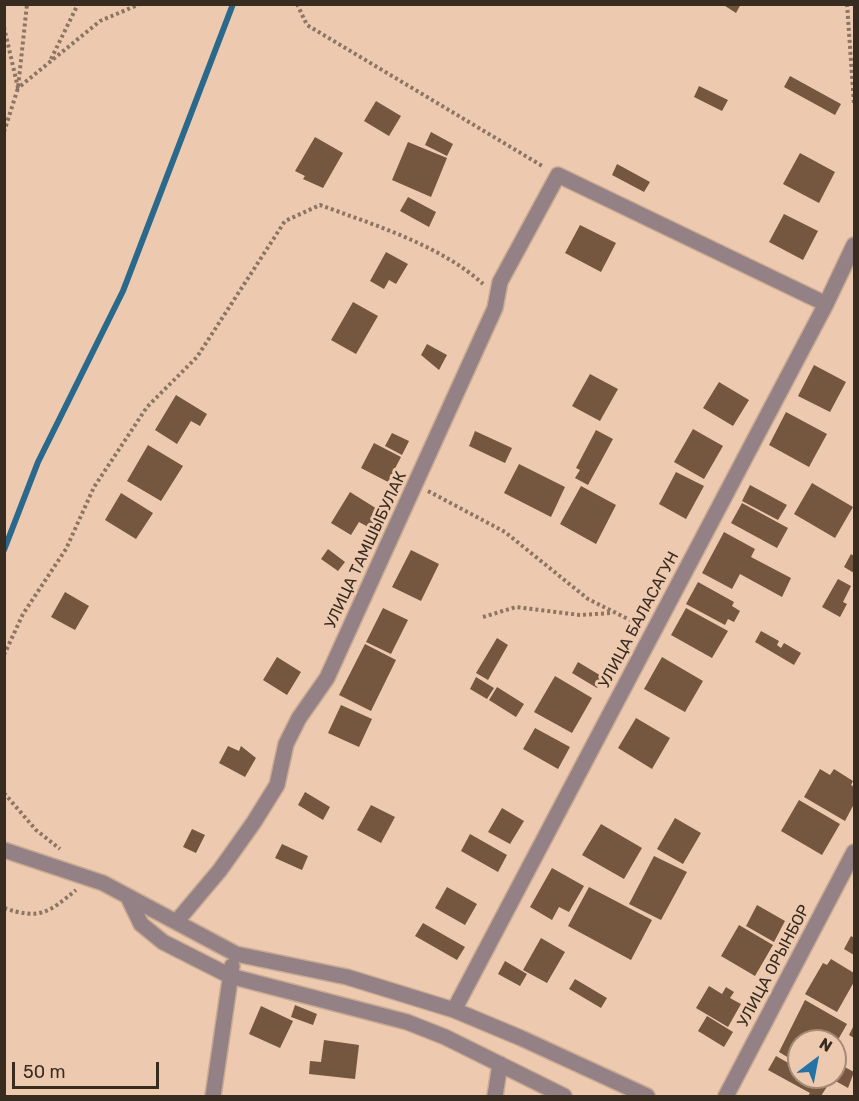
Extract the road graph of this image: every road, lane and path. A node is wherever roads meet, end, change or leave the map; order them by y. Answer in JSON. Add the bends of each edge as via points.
{"nodes":[{"id":1,"x":27,"y":4,"type":"edge"},
{"id":2,"x":78,"y":4,"type":"edge"},
{"id":3,"x":140,"y":4,"type":"edge"},
{"id":4,"x":297,"y":4,"type":"edge"},
{"id":5,"x":848,"y":4,"type":"edge"},
{"id":6,"x":4,"y":27,"type":"edge"},
{"id":7,"x":50,"y":62,"type":"junction"},
{"id":8,"x":18,"y":88,"type":"junction"},
{"id":9,"x":855,"y":104,"type":"edge"},
{"id":10,"x":4,"y":132,"type":"edge"},
{"id":11,"x":558,"y":175,"type":"junction"},
{"id":12,"x":855,"y":245,"type":"edge"},
{"id":13,"x":826,"y":304,"type":"junction"},
{"id":14,"x":495,"y":308,"type":"junction"},
{"id":15,"x":417,"y":485,"type":"junction"},
{"id":16,"x":615,"y":613,"type":"junction"},
{"id":17,"x":483,"y":617,"type":"dead end"},
{"id":18,"x":654,"y":632,"type":"junction"},
{"id":19,"x":4,"y":655,"type":"edge"},
{"id":20,"x":4,"y":793,"type":"edge"},
{"id":21,"x":4,"y":850,"type":"edge"},
{"id":22,"x":62,"y":850,"type":"dead end"},
{"id":23,"x":855,"y":852,"type":"edge"},
{"id":24,"x":103,"y":883,"type":"junction"},
{"id":25,"x":129,"y":899,"type":"junction"},
{"id":26,"x":4,"y":908,"type":"edge"},
{"id":27,"x":177,"y":921,"type":"junction"},
{"id":28,"x":236,"y":954,"type":"junction"},
{"id":29,"x":230,"y":976,"type":"junction"},
{"id":30,"x":454,"y":1010,"type":"junction"},
{"id":31,"x":500,"y":1064,"type":"junction"},
{"id":32,"x":213,"y":1096,"type":"edge"},
{"id":33,"x":495,"y":1096,"type":"edge"},
{"id":34,"x":564,"y":1096,"type":"edge"},
{"id":35,"x":647,"y":1096,"type":"edge"},
{"id":36,"x":726,"y":1096,"type":"edge"}],
"edges":[{"from":1,"to":8,"type":"path"},
{"from":2,"to":7,"type":"path"},
{"from":3,"to":7,"type":"path","via":[[100,21]]},
{"from":4,"to":11,"type":"path","via":[[307,25]]},
{"from":5,"to":9,"type":"path"},
{"from":6,"to":8,"type":"path"},
{"from":7,"to":8,"type":"path"},
{"from":8,"to":10,"type":"path"},
{"from":11,"to":13,"type":"street"},
{"from":11,"to":14,"type":"street","name":"УЛИЦА ТАМШЫБУЛАК","via":[[500,282]]},
{"from":12,"to":13,"type":"street","name":"УЛИЦА БАЛАСАГУН"},
{"from":13,"to":18,"type":"street","name":"УЛИЦА БАЛАСАГУН"},
{"from":14,"to":15,"type":"street","name":"УЛИЦА ТАМШЫБУЛАК"},
{"from":14,"to":19,"type":"path","via":[[488,288],[472,274],[395,232],[320,205],[285,221],[197,357],[147,407],[94,487],[66,549],[23,614]]},
{"from":15,"to":16,"type":"path","via":[[505,532],[588,599]]},
{"from":15,"to":27,"type":"street","name":"УЛИЦА ТАМШЫБУЛАК","via":[[327,678],[286,744],[277,786],[220,870]]},
{"from":16,"to":17,"type":"path","via":[[580,615],[516,607]]},
{"from":16,"to":18,"type":"path"},
{"from":18,"to":30,"type":"street","name":"УЛИЦА БАЛАСАГУН"},
{"from":20,"to":22,"type":"path","via":[[36,830]]},
{"from":21,"to":24,"type":"street"},
{"from":23,"to":36,"type":"street","name":"УЛИЦА ОРЫНБОР"},
{"from":24,"to":25,"type":"street"},
{"from":24,"to":26,"type":"path","via":[[76,889],[42,914],[25,915]]},
{"from":25,"to":27,"type":"street"},
{"from":25,"to":29,"type":"street","via":[[141,924],[163,942]]},
{"from":27,"to":28,"type":"street"},
{"from":28,"to":29,"type":"street"},
{"from":28,"to":30,"type":"street","via":[[346,977]]},
{"from":29,"to":31,"type":"street","via":[[407,1022]]},
{"from":29,"to":32,"type":"street"},
{"from":30,"to":35,"type":"street"},
{"from":31,"to":33,"type":"street"},
{"from":31,"to":34,"type":"street"}]}
